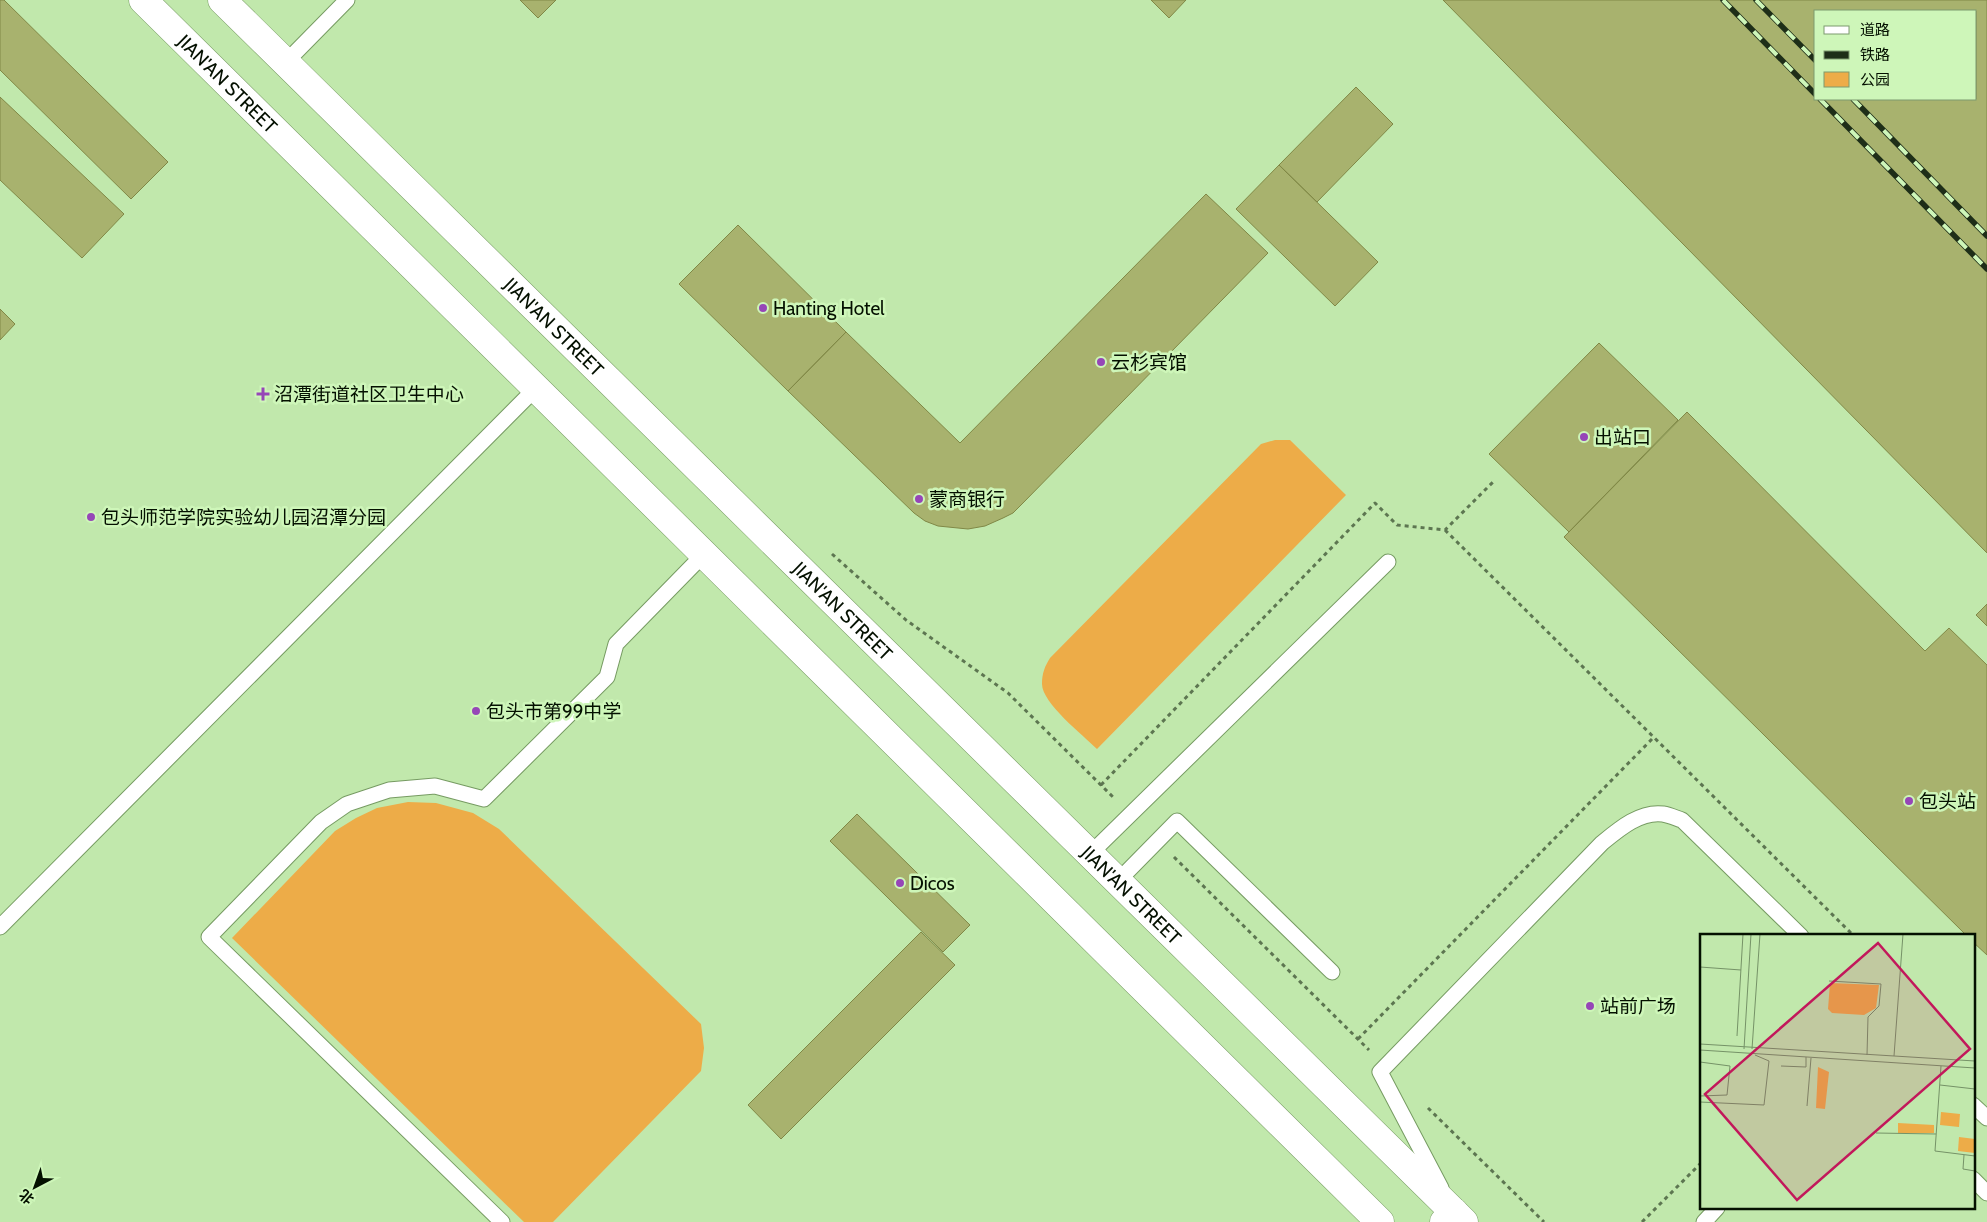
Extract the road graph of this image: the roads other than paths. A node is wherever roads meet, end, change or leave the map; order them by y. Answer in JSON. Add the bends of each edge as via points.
{"nodes":[{"id":1,"x":143,"y":0,"type":"edge"},
{"id":2,"x":222,"y":0,"type":"edge"},
{"id":3,"x":347,"y":0,"type":"edge"},
{"id":4,"x":286,"y":62,"type":"junction"},
{"id":5,"x":536,"y":388,"type":"junction"},
{"id":6,"x":704,"y":554,"type":"junction"},
{"id":7,"x":1388,"y":562,"type":"dead end"},
{"id":8,"x":1090,"y":854,"type":"junction"},
{"id":9,"x":1118,"y":881,"type":"junction"},
{"id":10,"x":0,"y":926,"type":"edge"},
{"id":11,"x":1799,"y":934,"type":"edge"},
{"id":12,"x":1332,"y":972,"type":"dead end"},
{"id":13,"x":1974,"y":1106,"type":"edge"},
{"id":14,"x":1987,"y":1118,"type":"edge"},
{"id":15,"x":1974,"y":1181,"type":"edge"},
{"id":16,"x":1987,"y":1193,"type":"edge"},
{"id":17,"x":1715,"y":1210,"type":"edge"},
{"id":18,"x":1454,"y":1219,"type":"edge"},
{"id":19,"x":502,"y":1222,"type":"edge"},
{"id":20,"x":1380,"y":1222,"type":"edge"},
{"id":21,"x":1704,"y":1222,"type":"edge"}],
"edges":[{"from":1,"to":5,"type":"main road","name":"JIAN'AN STREET"},
{"from":2,"to":4,"type":"main road","name":"JIAN'AN STREET"},
{"from":3,"to":4,"type":"lane"},
{"from":4,"to":8,"type":"main road","name":"JIAN'AN STREET"},
{"from":5,"to":6,"type":"main road","name":"JIAN'AN STREET"},
{"from":5,"to":10,"type":"lane"},
{"from":6,"to":19,"type":"lane","via":[[616,644],[607,677],[484,799],[434,786],[389,790],[347,804],[321,822],[209,937]]},
{"from":6,"to":20,"type":"main road","name":"JIAN'AN STREET"},
{"from":7,"to":8,"type":"lane"},
{"from":8,"to":9,"type":"main road","name":"JIAN'AN STREET"},
{"from":9,"to":12,"type":"lane","via":[[1177,821]]},
{"from":9,"to":18,"type":"main road","name":"JIAN'AN STREET"},
{"from":11,"to":18,"type":"lane","via":[[1682,820],[1662,814],[1644,816],[1623,826],[1602,843],[1380,1072]]},
{"from":13,"to":14,"type":"lane"},
{"from":15,"to":16,"type":"lane"},
{"from":17,"to":21,"type":"lane"}]}
